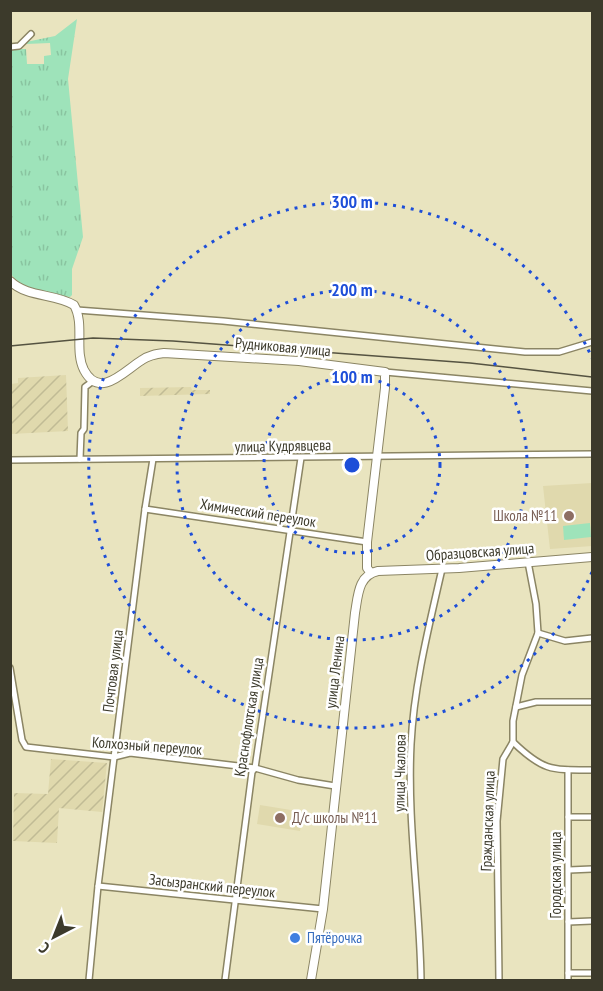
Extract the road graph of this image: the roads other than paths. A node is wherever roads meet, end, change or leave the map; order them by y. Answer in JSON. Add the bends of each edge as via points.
{"nodes":[{"id":1,"x":31,"y":34,"type":"dead end"},
{"id":2,"x":10,"y":47,"type":"edge"},
{"id":3,"x":10,"y":280,"type":"edge"},
{"id":4,"x":77,"y":310,"type":"junction"},
{"id":5,"x":592,"y":342,"type":"edge"},
{"id":6,"x":385,"y":372,"type":"junction"},
{"id":7,"x":93,"y":381,"type":"junction"},
{"id":8,"x":592,"y":392,"type":"edge"},
{"id":9,"x":592,"y":454,"type":"edge"},
{"id":10,"x":376,"y":456,"type":"junction"},
{"id":11,"x":80,"y":459,"type":"junction"},
{"id":12,"x":153,"y":459,"type":"junction"},
{"id":13,"x":301,"y":459,"type":"junction"},
{"id":14,"x":10,"y":460,"type":"edge"},
{"id":15,"x":145,"y":509,"type":"junction"},
{"id":16,"x":290,"y":530,"type":"junction"},
{"id":17,"x":367,"y":542,"type":"junction"},
{"id":18,"x":592,"y":556,"type":"edge"},
{"id":19,"x":528,"y":562,"type":"junction"},
{"id":20,"x":442,"y":569,"type":"junction"},
{"id":21,"x":371,"y":573,"type":"junction"},
{"id":22,"x":538,"y":633,"type":"junction"},
{"id":23,"x":592,"y":638,"type":"edge"},
{"id":24,"x":10,"y":668,"type":"edge"},
{"id":25,"x":592,"y":702,"type":"edge"},
{"id":26,"x":516,"y":707,"type":"junction"},
{"id":27,"x":513,"y":742,"type":"junction"},
{"id":28,"x":114,"y":757,"type":"junction"},
{"id":29,"x":255,"y":768,"type":"junction"},
{"id":30,"x":568,"y":770,"type":"junction"},
{"id":31,"x":592,"y":770,"type":"edge"},
{"id":32,"x":335,"y":786,"type":"junction"},
{"id":33,"x":568,"y":817,"type":"junction"},
{"id":34,"x":592,"y":817,"type":"edge"},
{"id":35,"x":568,"y":870,"type":"junction"},
{"id":36,"x":592,"y":870,"type":"edge"},
{"id":37,"x":98,"y":886,"type":"junction"},
{"id":38,"x":236,"y":901,"type":"junction"},
{"id":39,"x":323,"y":909,"type":"junction"},
{"id":40,"x":592,"y":921,"type":"edge"},
{"id":41,"x":568,"y":922,"type":"junction"},
{"id":42,"x":568,"y":973,"type":"junction"},
{"id":43,"x":592,"y":973,"type":"edge"},
{"id":44,"x":89,"y":981,"type":"edge"},
{"id":45,"x":225,"y":981,"type":"edge"},
{"id":46,"x":311,"y":981,"type":"edge"},
{"id":47,"x":421,"y":981,"type":"edge"},
{"id":48,"x":499,"y":981,"type":"edge"},
{"id":49,"x":568,"y":981,"type":"edge"}],
"edges":[{"from":1,"to":2,"type":"street","via":[[20,46]]},
{"from":3,"to":4,"type":"street","via":[[23,290],[63,299]]},
{"from":4,"to":5,"type":"street","via":[[525,352],[559,352]]},
{"from":4,"to":7,"type":"street","via":[[83,368]]},
{"from":6,"to":7,"type":"street","name":"Рудниковая улица","via":[[299,361],[164,353],[144,359],[110,381]]},
{"from":6,"to":8,"type":"street","name":"Рудниковая улица"},
{"from":6,"to":10,"type":"street"},
{"from":7,"to":11,"type":"street","via":[[85,387]]},
{"from":9,"to":10,"type":"street","name":"улица Кудрявцева"},
{"from":10,"to":13,"type":"street","name":"улица Кудрявцева"},
{"from":10,"to":17,"type":"street"},
{"from":11,"to":12,"type":"street","name":"улица Кудрявцева"},
{"from":11,"to":14,"type":"street","name":"улица Кудрявцева"},
{"from":12,"to":13,"type":"street","name":"улица Кудрявцева"},
{"from":12,"to":15,"type":"street","name":"Почтовая улица"},
{"from":13,"to":16,"type":"street","name":"Краснофлотская улица"},
{"from":15,"to":16,"type":"street","name":"Химический переулок"},
{"from":15,"to":28,"type":"street","name":"Почтовая улица"},
{"from":16,"to":17,"type":"street","name":"Химический переулок"},
{"from":16,"to":29,"type":"street","name":"Краснофлотская улица"},
{"from":17,"to":21,"type":"street"},
{"from":18,"to":19,"type":"street","name":"Образцовская улица"},
{"from":19,"to":20,"type":"street","name":"Образцовская улица"},
{"from":19,"to":22,"type":"street","name":"Гражданская улица"},
{"from":20,"to":21,"type":"street","name":"Образцовская улица"},
{"from":20,"to":47,"type":"street","name":"улица Чкалова","via":[[425,644],[411,742]]},
{"from":21,"to":32,"type":"street","name":"улица Ленина","via":[[363,579],[357,598]]},
{"from":22,"to":23,"type":"street","via":[[565,641]]},
{"from":22,"to":26,"type":"street","name":"Гражданская улица","via":[[522,675]]},
{"from":24,"to":28,"type":"street","name":"Колхозный переулок","via":[[26,747]]},
{"from":25,"to":26,"type":"street","via":[[536,702]]},
{"from":26,"to":27,"type":"street","name":"Гражданская улица"},
{"from":27,"to":30,"type":"street","via":[[540,765]]},
{"from":27,"to":48,"type":"street","name":"Гражданская улица","via":[[503,759],[497,821]]},
{"from":28,"to":29,"type":"street","name":"Колхозный переулок","via":[[130,753]]},
{"from":28,"to":37,"type":"street","name":"Почтовая улица"},
{"from":29,"to":32,"type":"street","name":"Колхозный переулок"},
{"from":29,"to":38,"type":"street","name":"Краснофлотская улица"},
{"from":30,"to":31,"type":"street"},
{"from":30,"to":33,"type":"street","name":"Городская улица"},
{"from":32,"to":39,"type":"street","name":"улица Ленина"},
{"from":33,"to":34,"type":"street"},
{"from":33,"to":35,"type":"street","name":"Городская улица"},
{"from":35,"to":36,"type":"street"},
{"from":35,"to":41,"type":"street","name":"Городская улица"},
{"from":37,"to":38,"type":"street","name":"Засызранский переулок"},
{"from":37,"to":44,"type":"street","name":"Почтовая улица"},
{"from":38,"to":39,"type":"street","name":"Засызранский переулок"},
{"from":38,"to":45,"type":"street","name":"Краснофлотская улица"},
{"from":39,"to":46,"type":"street","name":"улица Ленина"},
{"from":40,"to":41,"type":"street"},
{"from":41,"to":42,"type":"street","name":"Городская улица"},
{"from":42,"to":43,"type":"street"},
{"from":42,"to":49,"type":"street","name":"Городская улица"}]}
